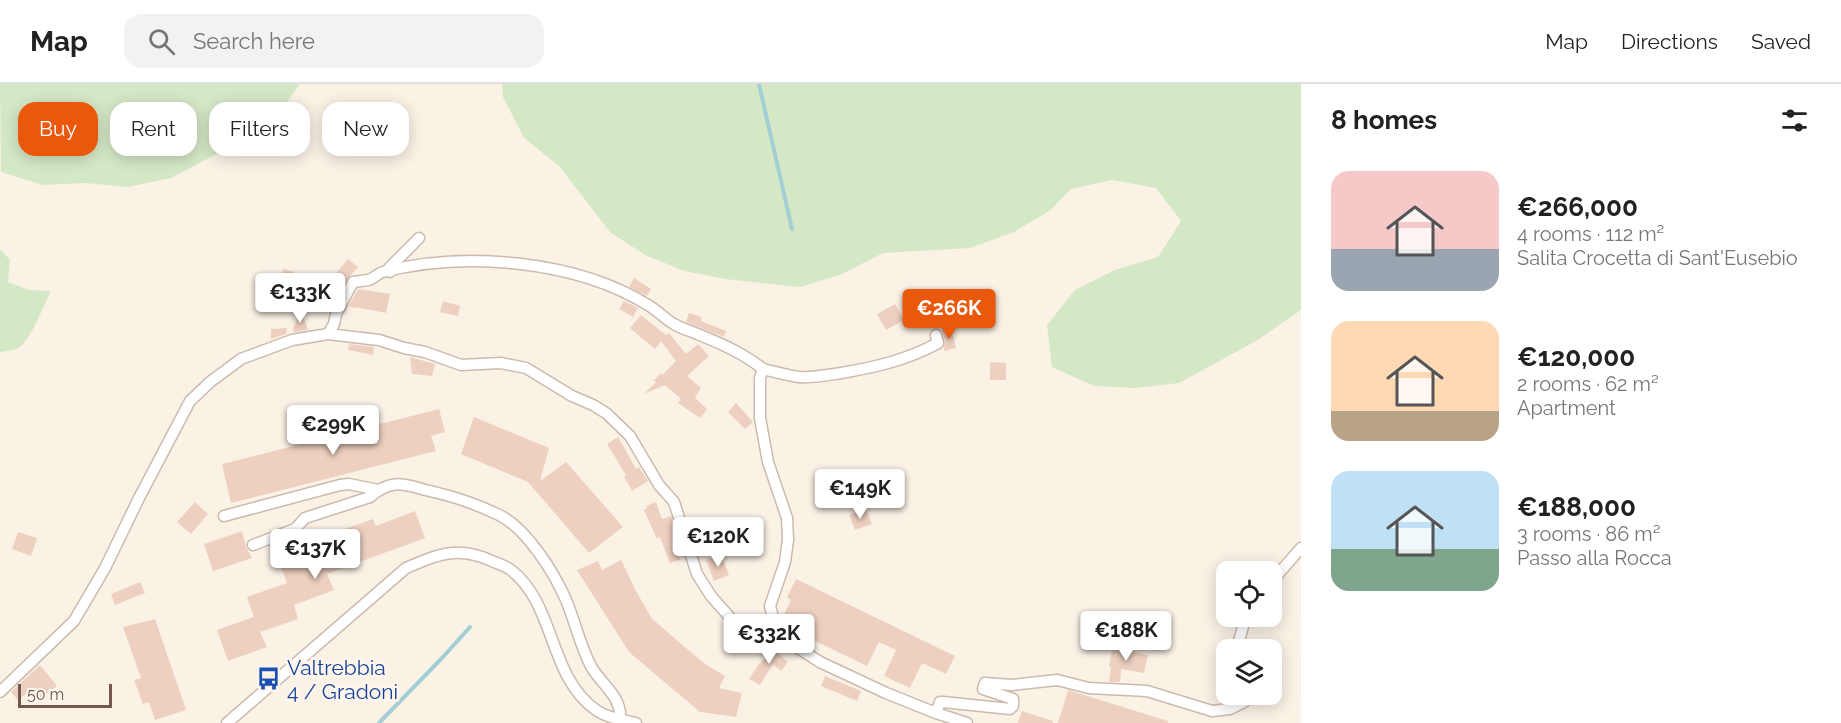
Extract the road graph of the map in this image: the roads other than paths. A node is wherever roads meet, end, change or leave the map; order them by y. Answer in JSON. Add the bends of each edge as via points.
{"nodes":[{"id":1,"x":419,"y":238,"type":"dead end"},
{"id":2,"x":390,"y":272,"type":"junction"},
{"id":3,"x":328,"y":334,"type":"junction"},
{"id":4,"x":936,"y":335,"type":"dead end"},
{"id":5,"x":763,"y":369,"type":"junction"},
{"id":6,"x":378,"y":490,"type":"junction"},
{"id":7,"x":224,"y":516,"type":"dead end"},
{"id":8,"x":253,"y":545,"type":"dead end"},
{"id":9,"x":1301,"y":548,"type":"edge"},
{"id":10,"x":1282,"y":570,"type":"edge"},
{"id":11,"x":787,"y":641,"type":"junction"},
{"id":12,"x":0,"y":692,"type":"edge"},
{"id":13,"x":1238,"y":705,"type":"edge"},
{"id":14,"x":936,"y":713,"type":"junction"},
{"id":15,"x":620,"y":719,"type":"junction"},
{"id":16,"x":227,"y":723,"type":"edge"},
{"id":17,"x":636,"y":723,"type":"edge"},
{"id":18,"x":967,"y":723,"type":"edge"}],
"edges":[{"from":1,"to":2,"type":"street","via":[[390,267]]},
{"from":2,"to":3,"type":"street","via":[[353,282]]},
{"from":2,"to":5,"type":"street","via":[[469,262],[557,268],[585,276],[648,305],[674,324],[736,351]]},
{"from":3,"to":11,"type":"street","via":[[379,340],[461,365],[478,362],[526,368],[606,413],[630,436],[659,485],[674,502],[697,574],[711,596],[747,634]]},
{"from":3,"to":12,"type":"street","via":[[292,340],[241,359],[190,401],[74,621]]},
{"from":4,"to":5,"type":"street","via":[[938,343],[929,348],[878,367],[800,377]]},
{"from":5,"to":11,"type":"street","via":[[760,418],[768,462],[787,518],[788,540],[770,606]]},
{"from":6,"to":7,"type":"street","via":[[340,485]]},
{"from":6,"to":8,"type":"street","via":[[370,497],[305,518],[295,529]]},
{"from":6,"to":15,"type":"street","via":[[391,483],[442,494],[500,515],[520,530],[565,598],[592,668],[620,705]]},
{"from":9,"to":10,"type":"street"},
{"from":11,"to":14,"type":"street","via":[[820,662]]},
{"from":13,"to":14,"type":"street","via":[[1212,711],[1147,691],[1089,688],[1057,680],[1012,685],[985,683],[982,689],[1013,699],[1013,706],[1010,709],[940,702]]},
{"from":14,"to":18,"type":"street"},
{"from":15,"to":16,"type":"street","via":[[596,710],[569,681],[538,605],[510,569],[484,557],[456,551],[406,568]]},
{"from":15,"to":17,"type":"street"}]}
